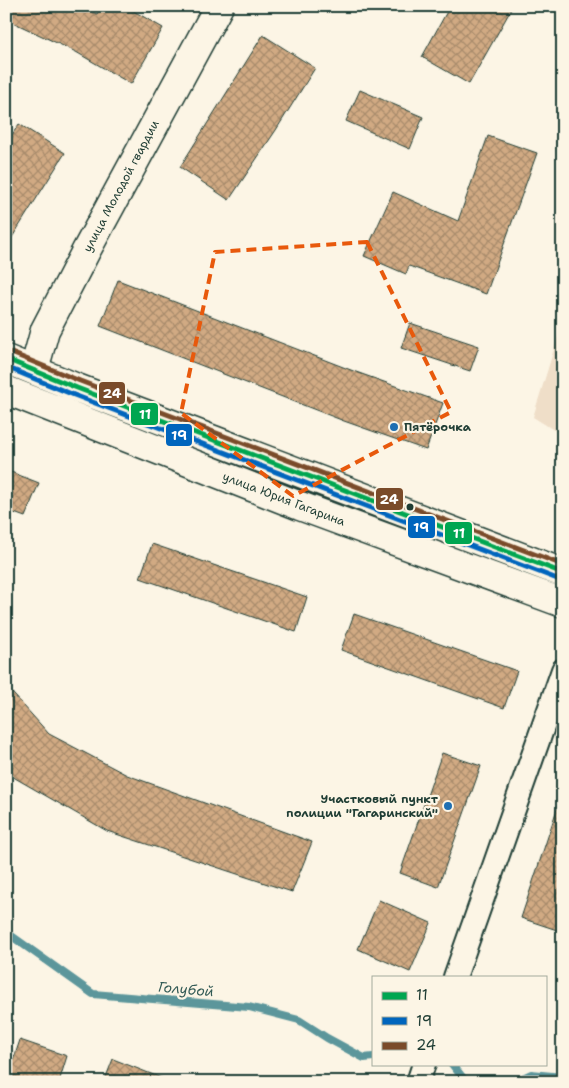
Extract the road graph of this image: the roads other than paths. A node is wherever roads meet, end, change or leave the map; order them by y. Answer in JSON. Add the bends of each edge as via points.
{"nodes":[{"id":1,"x":219,"y":6,"type":"edge"},
{"id":2,"x":6,"y":359,"type":"edge"},
{"id":3,"x":34,"y":370,"type":"junction"},
{"id":4,"x":6,"y":390,"type":"edge"},
{"id":5,"x":563,"y":573,"type":"edge"},
{"id":6,"x":563,"y":603,"type":"edge"},
{"id":7,"x":563,"y":670,"type":"edge"},
{"id":8,"x":455,"y":976,"type":"edge"}],
"edges":[{"from":1,"to":3,"type":"main road","name":"улица Молодой гвардии","via":[[54,312],[45,330]]},
{"from":2,"to":3,"type":"main road"},
{"from":3,"to":5,"type":"main road"},
{"from":4,"to":6,"type":"main road","name":"улица Юрия Гагарина","via":[[300,506]]},
{"from":7,"to":8,"type":"street"}]}
